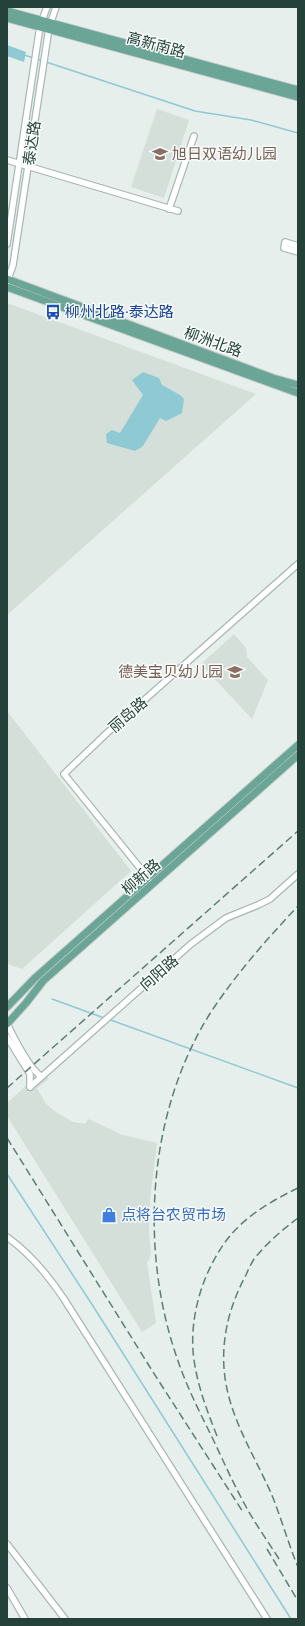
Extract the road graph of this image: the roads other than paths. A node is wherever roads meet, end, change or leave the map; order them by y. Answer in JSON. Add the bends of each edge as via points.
{"nodes":[{"id":1,"x":47,"y":7,"type":"edge"},
{"id":2,"x":56,"y":7,"type":"edge"},
{"id":3,"x":7,"y":11,"type":"edge"},
{"id":4,"x":7,"y":18,"type":"edge"},
{"id":5,"x":41,"y":23,"type":"junction"},
{"id":6,"x":50,"y":25,"type":"junction"},
{"id":7,"x":298,"y":90,"type":"edge"},
{"id":8,"x":298,"y":97,"type":"edge"},
{"id":9,"x":194,"y":136,"type":"dead end"},
{"id":10,"x":7,"y":160,"type":"edge"},
{"id":11,"x":19,"y":164,"type":"junction"},
{"id":12,"x":29,"y":167,"type":"junction"},
{"id":13,"x":169,"y":209,"type":"junction"},
{"id":14,"x":178,"y":211,"type":"dead end"},
{"id":15,"x":7,"y":244,"type":"edge"},
{"id":16,"x":298,"y":246,"type":"edge"},
{"id":17,"x":298,"y":252,"type":"edge"},
{"id":18,"x":7,"y":280,"type":"edge"},
{"id":19,"x":7,"y":288,"type":"edge"},
{"id":20,"x":298,"y":385,"type":"edge"},
{"id":21,"x":298,"y":393,"type":"edge"},
{"id":22,"x":298,"y":564,"type":"edge"},
{"id":23,"x":298,"y":745,"type":"edge"},
{"id":24,"x":298,"y":755,"type":"edge"},
{"id":25,"x":298,"y":874,"type":"edge"},
{"id":26,"x":148,"y":877,"type":"junction"},
{"id":27,"x":153,"y":884,"type":"junction"},
{"id":28,"x":7,"y":1007,"type":"edge"},
{"id":29,"x":7,"y":1024,"type":"edge"},
{"id":30,"x":7,"y":1037,"type":"edge"},
{"id":31,"x":41,"y":1076,"type":"junction"},
{"id":32,"x":7,"y":1238,"type":"edge"},
{"id":33,"x":7,"y":1544,"type":"edge"},
{"id":34,"x":7,"y":1588,"type":"edge"},
{"id":35,"x":25,"y":1619,"type":"edge"},
{"id":36,"x":65,"y":1619,"type":"edge"},
{"id":37,"x":267,"y":1619,"type":"edge"}],
"edges":[{"from":1,"to":5,"type":"street","name":"泰达路"},
{"from":2,"to":6,"type":"street","name":"泰达路"},
{"from":3,"to":5,"type":"main road","name":"高新南路"},
{"from":4,"to":5,"type":"main road","name":"高新南路"},
{"from":5,"to":6,"type":"main road","name":"高新南路"},
{"from":5,"to":11,"type":"street","name":"泰达路"},
{"from":6,"to":7,"type":"main road","name":"高新南路"},
{"from":6,"to":8,"type":"main road","name":"高新南路"},
{"from":6,"to":12,"type":"street","name":"泰达路"},
{"from":9,"to":13,"type":"street"},
{"from":10,"to":11,"type":"street"},
{"from":11,"to":12,"type":"street"},
{"from":11,"to":15,"type":"street","name":"泰达路"},
{"from":12,"to":13,"type":"street"},
{"from":12,"to":18,"type":"street","name":"泰达路","via":[[13,265]]},
{"from":13,"to":14,"type":"street"},
{"from":16,"to":17,"type":"street","via":[[285,242],[284,248]]},
{"from":18,"to":20,"type":"main road","name":"柳洲北路"},
{"from":19,"to":21,"type":"main road","name":"柳洲北路"},
{"from":22,"to":26,"type":"street","name":"丽岛路","via":[[64,774]]},
{"from":23,"to":26,"type":"main road","name":"柳新路"},
{"from":24,"to":27,"type":"main road","name":"柳新路"},
{"from":25,"to":31,"type":"street","name":"向阳路","via":[[270,899],[226,918],[212,927]]},
{"from":26,"to":27,"type":"street","name":"丽岛路"},
{"from":26,"to":28,"type":"main road","name":"柳新路","via":[[36,977]]},
{"from":27,"to":29,"type":"main road","name":"柳新路","via":[[43,980]]},
{"from":29,"to":31,"type":"street"},
{"from":30,"to":31,"type":"street","name":"向阳路","via":[[30,1074],[30,1087]]},
{"from":32,"to":37,"type":"street","via":[[50,1277]]},
{"from":33,"to":36,"type":"street"},
{"from":34,"to":35,"type":"street"}]}
